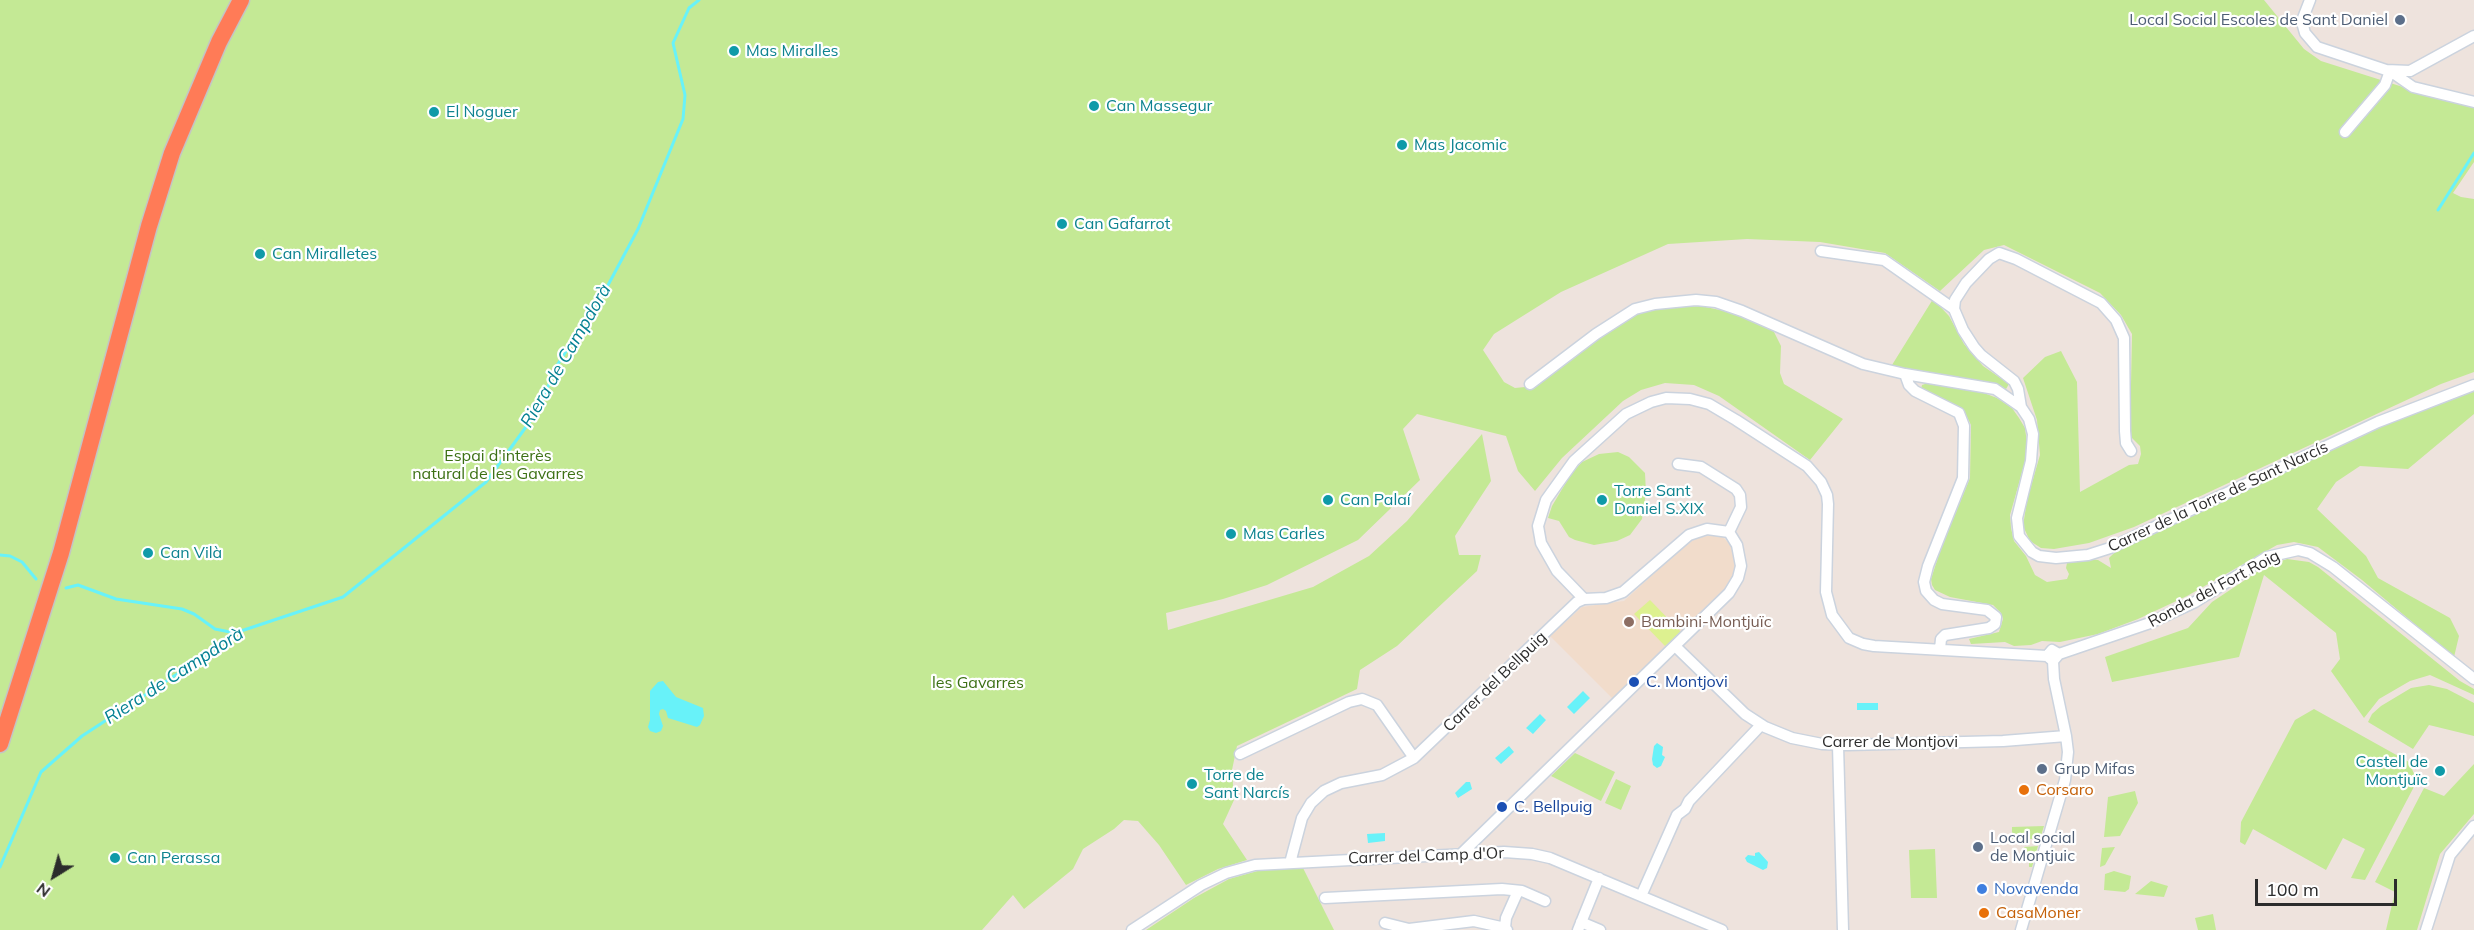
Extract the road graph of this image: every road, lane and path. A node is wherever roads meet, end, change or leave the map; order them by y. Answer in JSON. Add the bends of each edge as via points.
{"nodes":[{"id":1,"x":241,"y":0,"type":"edge"},
{"id":2,"x":2310,"y":0,"type":"edge"},
{"id":3,"x":2474,"y":36,"type":"edge"},
{"id":4,"x":2390,"y":70,"type":"junction"},
{"id":5,"x":2474,"y":102,"type":"edge"},
{"id":6,"x":2344,"y":132,"type":"dead end"},
{"id":7,"x":1821,"y":250,"type":"dead end"},
{"id":8,"x":1954,"y":309,"type":"junction"},
{"id":9,"x":1905,"y":374,"type":"junction"},
{"id":10,"x":1530,"y":384,"type":"dead end"},
{"id":11,"x":2474,"y":385,"type":"edge"},
{"id":12,"x":2021,"y":407,"type":"junction"},
{"id":13,"x":2131,"y":451,"type":"dead end"},
{"id":14,"x":1678,"y":464,"type":"dead end"},
{"id":15,"x":1729,"y":532,"type":"junction"},
{"id":16,"x":1584,"y":599,"type":"junction"},
{"id":17,"x":1676,"y":647,"type":"junction"},
{"id":18,"x":1940,"y":649,"type":"junction"},
{"id":19,"x":2053,"y":657,"type":"junction"},
{"id":20,"x":2474,"y":679,"type":"edge"},
{"id":21,"x":1761,"y":725,"type":"junction"},
{"id":22,"x":2066,"y":736,"type":"junction"},
{"id":23,"x":0,"y":744,"type":"edge"},
{"id":24,"x":1839,"y":745,"type":"junction"},
{"id":25,"x":1240,"y":754,"type":"dead end"},
{"id":26,"x":1414,"y":758,"type":"junction"},
{"id":27,"x":2474,"y":826,"type":"edge"},
{"id":28,"x":1460,"y":855,"type":"junction"},
{"id":29,"x":1290,"y":863,"type":"junction"},
{"id":30,"x":1599,"y":878,"type":"junction"},
{"id":31,"x":1518,"y":891,"type":"junction"},
{"id":32,"x":1641,"y":896,"type":"junction"},
{"id":33,"x":1325,"y":898,"type":"dead end"},
{"id":34,"x":1545,"y":901,"type":"dead end"},
{"id":35,"x":1385,"y":923,"type":"dead end"},
{"id":36,"x":1579,"y":926,"type":"edge"},
{"id":37,"x":1506,"y":929,"type":"edge"},
{"id":38,"x":1132,"y":930,"type":"edge"},
{"id":39,"x":1600,"y":930,"type":"edge"},
{"id":40,"x":1722,"y":930,"type":"edge"},
{"id":41,"x":1843,"y":930,"type":"edge"},
{"id":42,"x":2021,"y":930,"type":"edge"},
{"id":43,"x":2426,"y":930,"type":"edge"}],
"edges":[{"from":1,"to":23,"type":"highway","via":[[219,42],[148,226],[61,553]]},
{"from":2,"to":4,"type":"street","via":[[2303,26],[2317,47]]},
{"from":3,"to":4,"type":"street","via":[[2410,71]]},
{"from":4,"to":5,"type":"street","via":[[2427,93]]},
{"from":4,"to":6,"type":"street","via":[[2385,85]]},
{"from":7,"to":8,"type":"street","via":[[1884,260]]},
{"from":8,"to":12,"type":"street","name":"Carrer de la Torre de Sant Narcís","via":[[1974,347],[2014,381]]},
{"from":8,"to":13,"type":"street","via":[[1966,283],[1999,253],[2101,303],[2116,320],[2124,338],[2125,431]]},
{"from":9,"to":10,"type":"street","via":[[1849,360],[1742,311],[1696,300],[1644,306],[1626,314]]},
{"from":9,"to":12,"type":"street","via":[[1995,389]]},
{"from":9,"to":18,"type":"street","via":[[1915,391],[1959,413],[1964,426],[1963,478],[1928,566],[1926,591],[1942,604],[1987,610],[1996,617],[1989,628],[1945,635]]},
{"from":11,"to":12,"type":"street","name":"Carrer de la Torre de Sant Narcís","via":[[2378,422],[2110,548],[2056,558],[2032,552],[2017,530],[2033,447],[2029,419]]},
{"from":14,"to":15,"type":"street","via":[[1701,467],[1736,489],[1741,507]]},
{"from":15,"to":16,"type":"street","via":[[1707,529],[1689,536],[1623,592]]},
{"from":15,"to":17,"type":"street","via":[[1741,560],[1738,578],[1729,593]]},
{"from":16,"to":18,"type":"street","via":[[1557,571],[1541,543],[1538,526],[1546,500],[1574,460],[1626,414],[1666,398],[1690,399],[1709,404],[1736,420],[1807,466],[1821,482],[1828,504],[1826,592],[1832,615],[1849,638],[1874,646]]},
{"from":16,"to":26,"type":"street","name":"Carrer del Bellpuig"},
{"from":17,"to":21,"type":"street","name":"Carrer de Montjovi","via":[[1726,697]]},
{"from":17,"to":28,"type":"street"},
{"from":18,"to":19,"type":"street"},
{"from":19,"to":20,"type":"street","name":"Ronda del Fort Roig","via":[[2150,623],[2195,602],[2267,557],[2298,550],[2333,567]]},
{"from":19,"to":22,"type":"street"},
{"from":21,"to":24,"type":"street","name":"Carrer de Montjovi","via":[[1792,738]]},
{"from":21,"to":32,"type":"street","via":[[1677,815]]},
{"from":22,"to":24,"type":"street","name":"Carrer de Montjovi"},
{"from":22,"to":42,"type":"street","via":[[2065,780]]},
{"from":24,"to":41,"type":"street"},
{"from":25,"to":26,"type":"street","via":[[1362,699],[1377,705]]},
{"from":26,"to":29,"type":"street","name":"Carrer del Bellpuig","via":[[1382,775],[1341,783],[1324,791],[1302,818]]},
{"from":27,"to":43,"type":"street","via":[[2450,855]]},
{"from":28,"to":29,"type":"street","name":"Carrer del Camp d'Or"},
{"from":28,"to":30,"type":"street","name":"Carrer del Camp d'Or","via":[[1532,854]]},
{"from":29,"to":38,"type":"street","name":"Carrer del Camp d'Or","via":[[1255,865],[1226,873]]},
{"from":30,"to":32,"type":"street","name":"Carrer del Camp d'Or"},
{"from":30,"to":36,"type":"street"},
{"from":31,"to":33,"type":"street"},
{"from":31,"to":34,"type":"street"},
{"from":31,"to":37,"type":"street","via":[[1506,918]]},
{"from":32,"to":40,"type":"street","name":"Carrer del Camp d'Or"},
{"from":35,"to":37,"type":"street","via":[[1409,929],[1474,921]]},
{"from":36,"to":39,"type":"street"}]}
